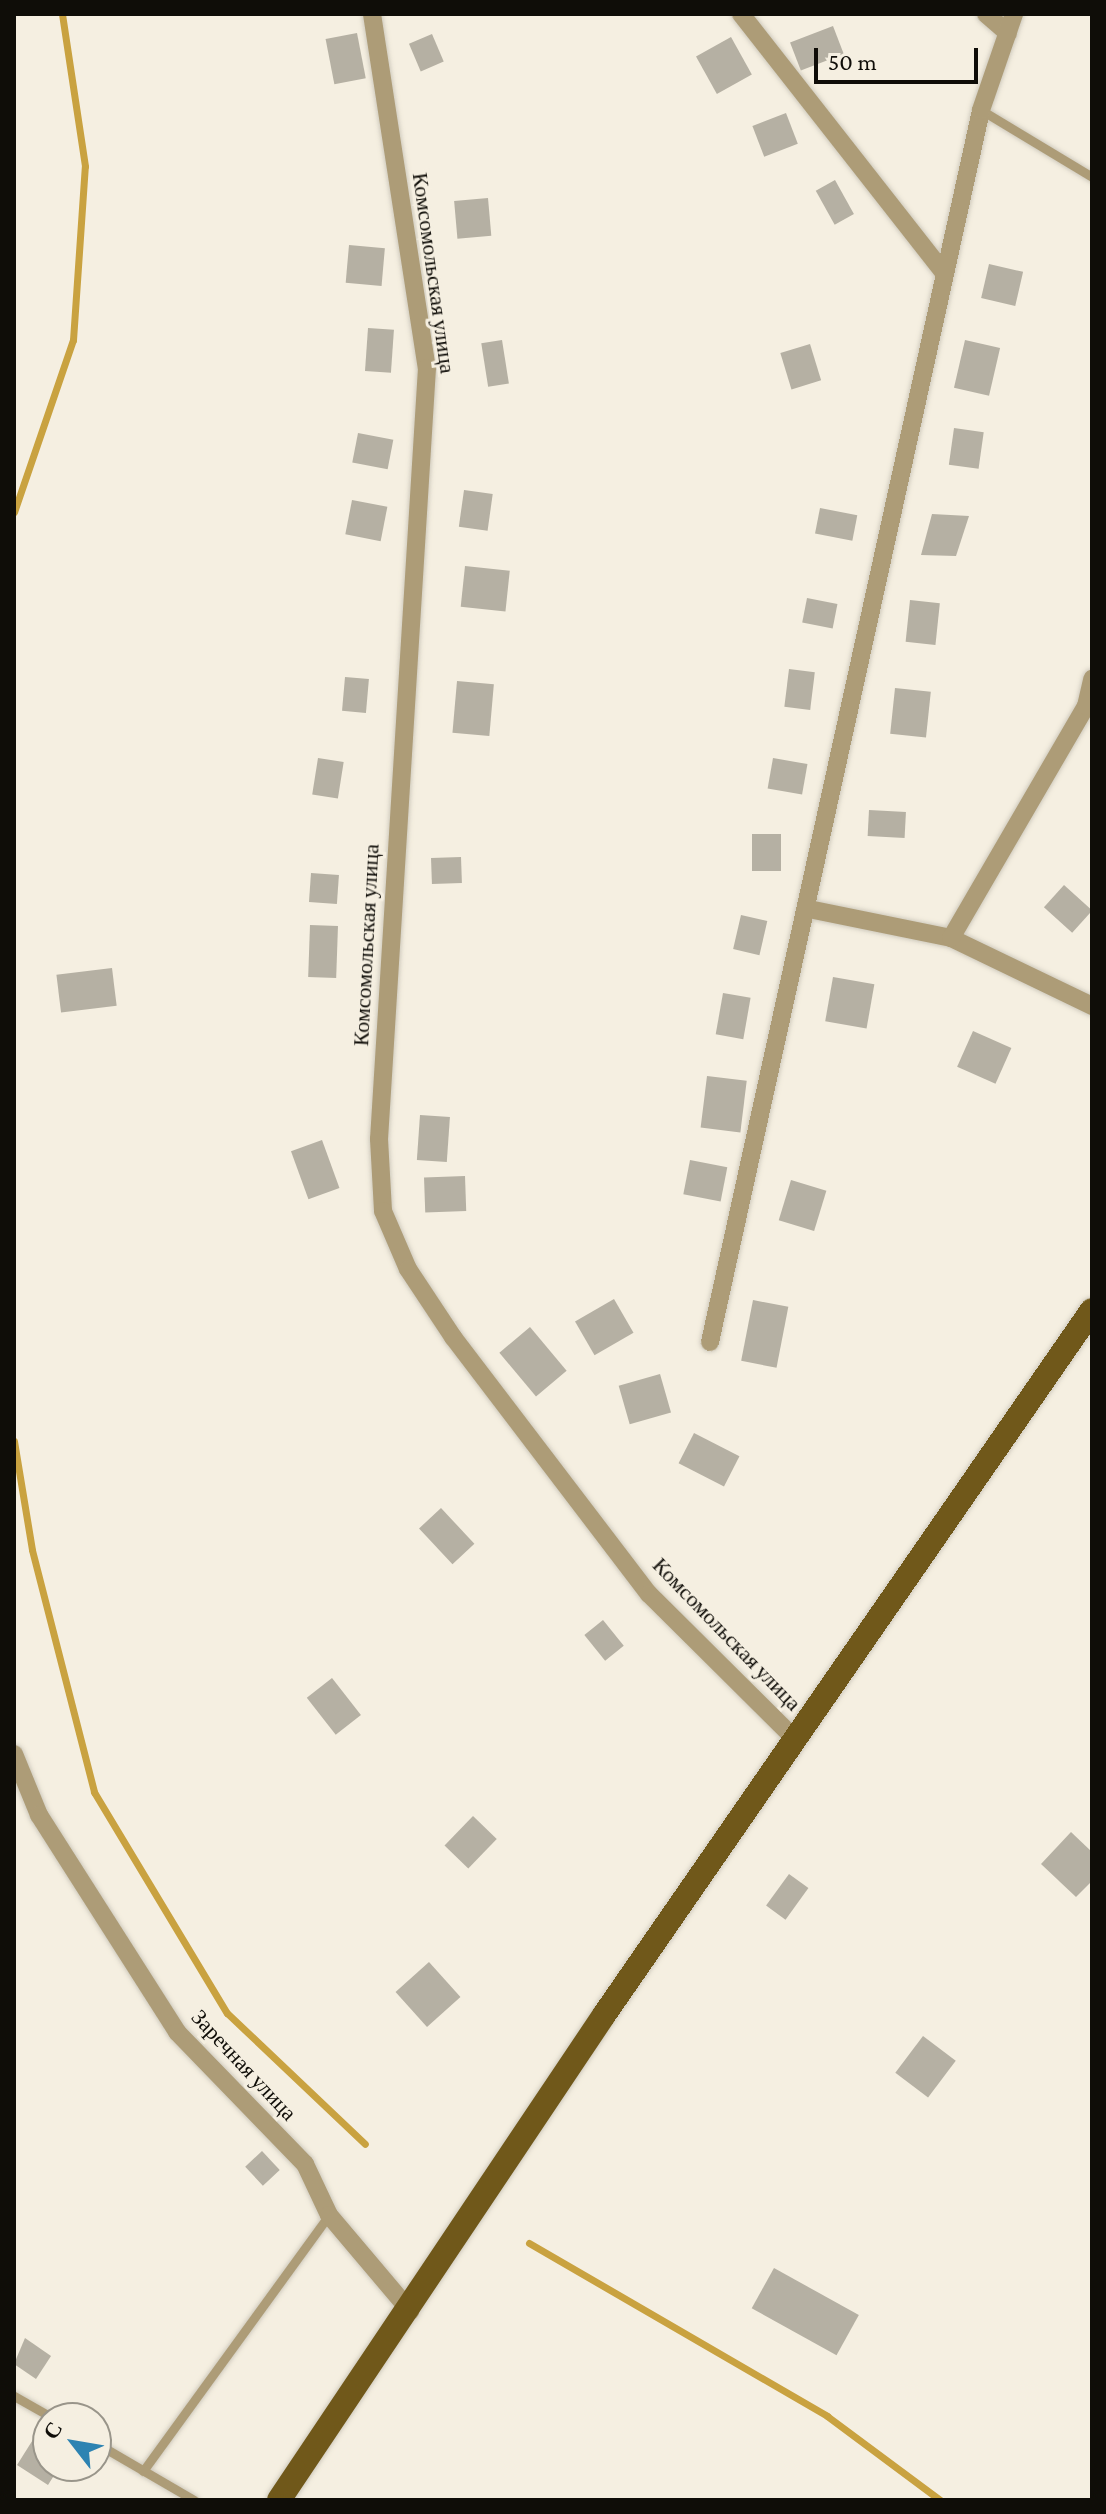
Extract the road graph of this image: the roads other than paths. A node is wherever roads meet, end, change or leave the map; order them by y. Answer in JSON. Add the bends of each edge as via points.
{"nodes":[{"id":1,"x":372,"y":14,"type":"edge"},
{"id":2,"x":741,"y":14,"type":"edge"},
{"id":3,"x":986,"y":14,"type":"edge"},
{"id":4,"x":1014,"y":14,"type":"edge"},
{"id":5,"x":1008,"y":33,"type":"junction"},
{"id":6,"x":981,"y":110,"type":"junction"},
{"id":7,"x":1092,"y":177,"type":"edge"},
{"id":8,"x":944,"y":273,"type":"junction"},
{"id":9,"x":1092,"y":679,"type":"edge"},
{"id":10,"x":809,"y":909,"type":"junction"},
{"id":11,"x":951,"y":938,"type":"junction"},
{"id":12,"x":1092,"y":1006,"type":"edge"},
{"id":13,"x":1092,"y":1310,"type":"edge"},
{"id":14,"x":710,"y":1342,"type":"dead end"},
{"id":15,"x":794,"y":1738,"type":"junction"},
{"id":16,"x":14,"y":1754,"type":"edge"},
{"id":17,"x":329,"y":2215,"type":"junction"},
{"id":18,"x":410,"y":2311,"type":"junction"},
{"id":19,"x":14,"y":2396,"type":"edge"},
{"id":20,"x":32,"y":2406,"type":"edge"},
{"id":21,"x":112,"y":2453,"type":"edge"},
{"id":22,"x":143,"y":2471,"type":"junction"},
{"id":23,"x":194,"y":2500,"type":"edge"},
{"id":24,"x":279,"y":2500,"type":"edge"}],
"edges":[{"from":1,"to":15,"type":"street","name":"Комсомольская улица","via":[[427,368],[379,1139],[383,1211],[408,1269],[453,1337],[649,1594]]},
{"from":2,"to":8,"type":"street"},
{"from":3,"to":5,"type":"street"},
{"from":4,"to":5,"type":"street"},
{"from":5,"to":6,"type":"street"},
{"from":6,"to":7,"type":"lane"},
{"from":6,"to":8,"type":"street"},
{"from":8,"to":10,"type":"street"},
{"from":9,"to":11,"type":"street","via":[[1086,706]]},
{"from":10,"to":11,"type":"street"},
{"from":10,"to":14,"type":"street"},
{"from":11,"to":12,"type":"street"},
{"from":13,"to":15,"type":"main road"},
{"from":15,"to":18,"type":"main road"},
{"from":16,"to":17,"type":"street","name":"Заречная улица","via":[[39,1815],[177,2032],[305,2164]]},
{"from":17,"to":18,"type":"street","name":"Заречная улица"},
{"from":17,"to":22,"type":"lane"},
{"from":18,"to":24,"type":"main road"},
{"from":19,"to":20,"type":"lane"},
{"from":21,"to":22,"type":"lane"},
{"from":22,"to":23,"type":"lane"}]}
